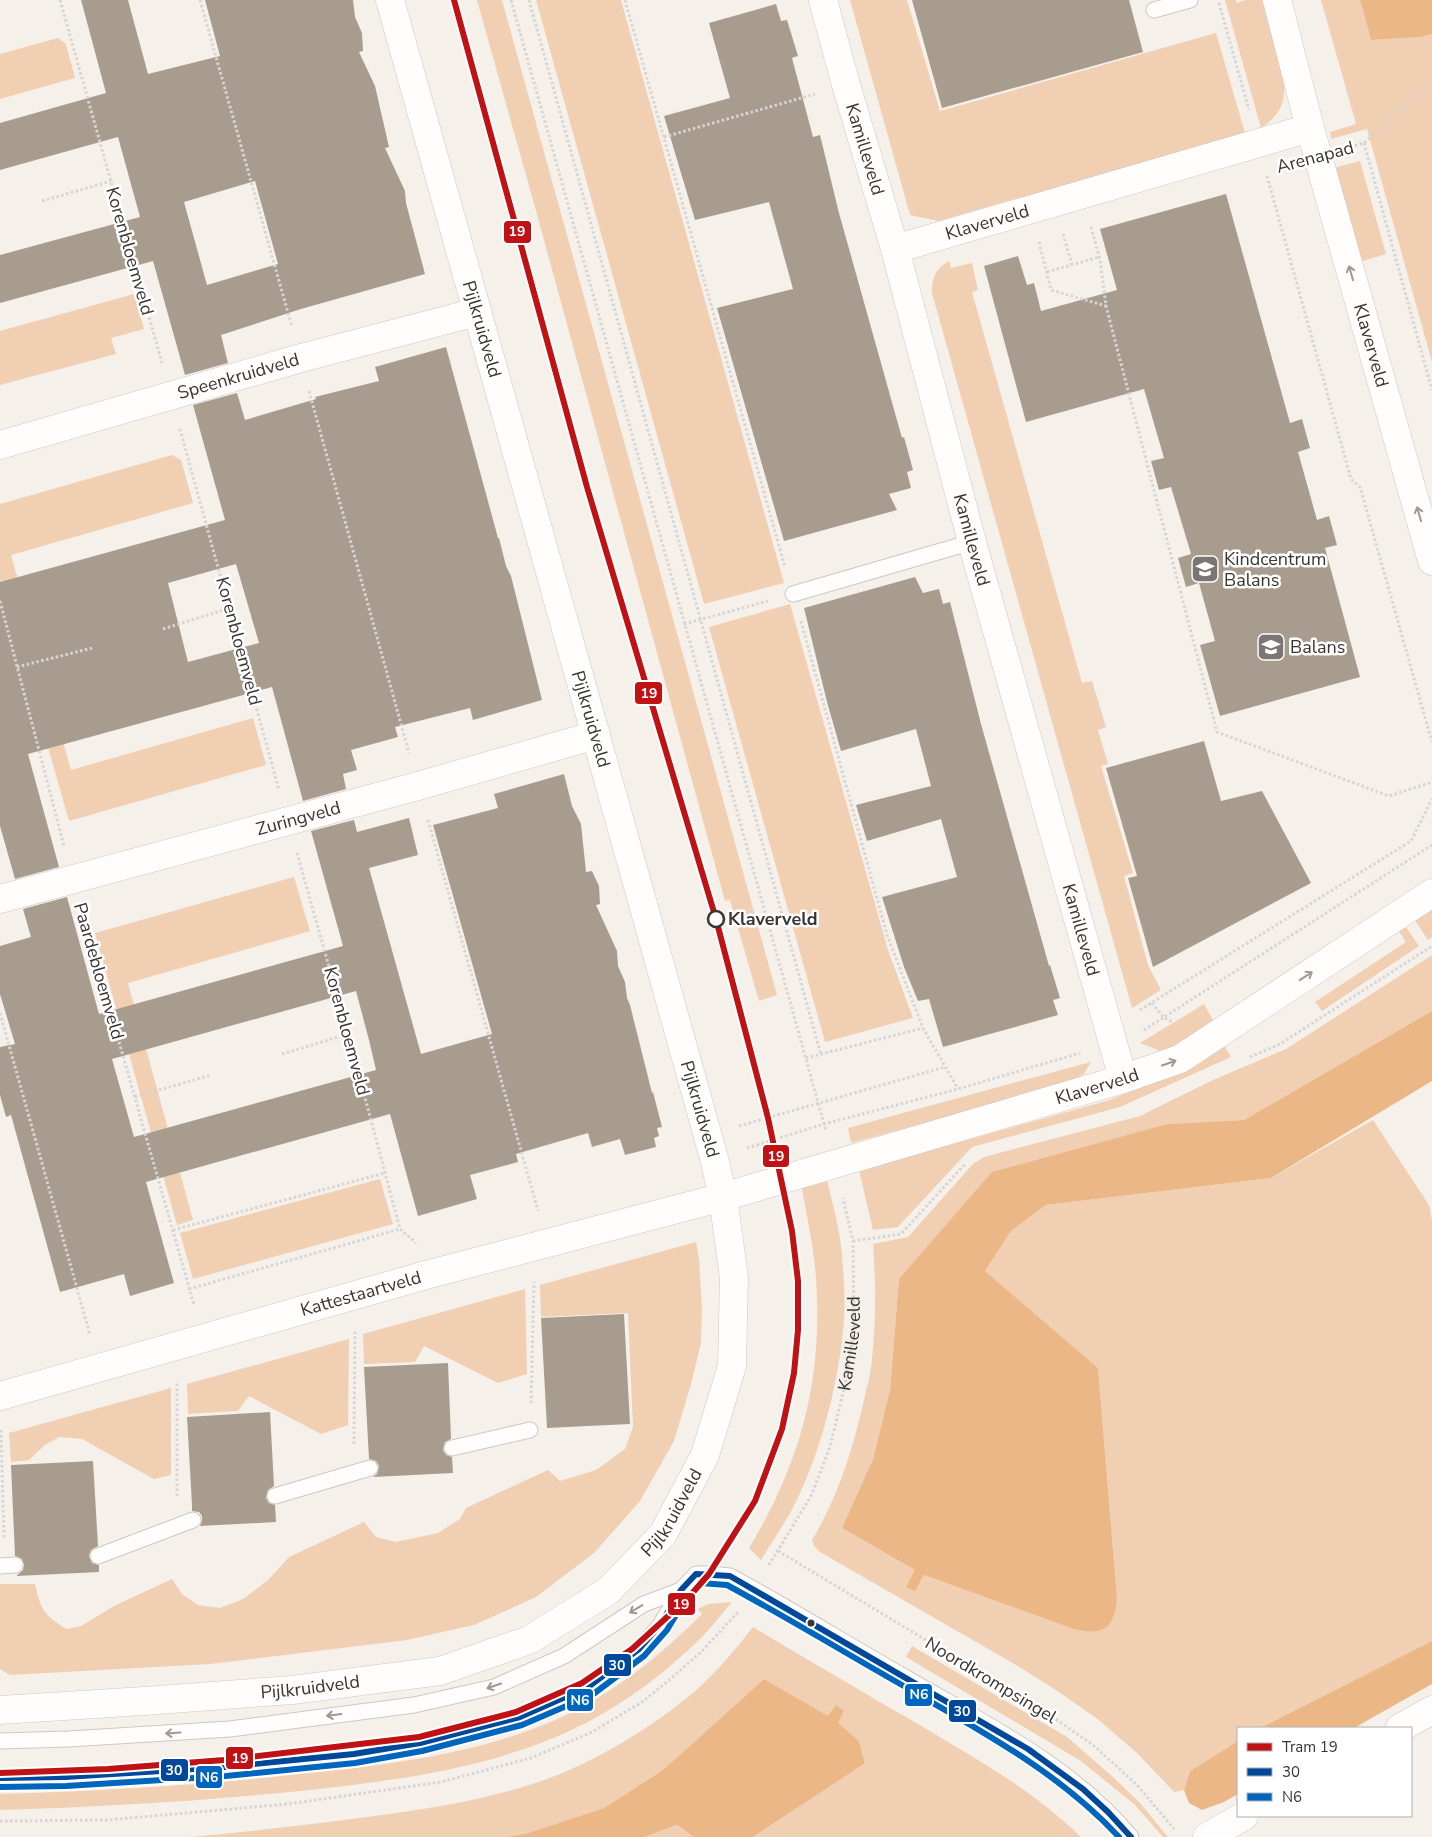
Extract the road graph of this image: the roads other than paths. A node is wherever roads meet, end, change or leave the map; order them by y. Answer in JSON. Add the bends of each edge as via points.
{"nodes":[{"id":1,"x":390,"y":0,"type":"edge"},
{"id":2,"x":823,"y":0,"type":"edge"},
{"id":3,"x":1190,"y":0,"type":"edge"},
{"id":4,"x":1277,"y":0,"type":"edge"},
{"id":5,"x":1154,"y":10,"type":"dead end"},
{"id":6,"x":1310,"y":128,"type":"junction"},
{"id":7,"x":895,"y":249,"type":"junction"},
{"id":8,"x":477,"y":312,"type":"junction"},
{"id":9,"x":0,"y":445,"type":"edge"},
{"id":10,"x":972,"y":542,"type":"junction"},
{"id":11,"x":1432,"y":561,"type":"edge"},
{"id":12,"x":793,"y":594,"type":"road end"},
{"id":13,"x":596,"y":735,"type":"junction"},
{"id":14,"x":1432,"y":893,"type":"edge"},
{"id":15,"x":0,"y":898,"type":"edge"},
{"id":16,"x":1123,"y":1079,"type":"junction"},
{"id":17,"x":723,"y":1197,"type":"junction"},
{"id":18,"x":0,"y":1396,"type":"edge"},
{"id":19,"x":530,"y":1430,"type":"road end"},
{"id":20,"x":452,"y":1448,"type":"dead end"},
{"id":21,"x":370,"y":1468,"type":"dead end"},
{"id":22,"x":275,"y":1496,"type":"dead end"},
{"id":23,"x":193,"y":1520,"type":"dead end"},
{"id":24,"x":98,"y":1556,"type":"dead end"},
{"id":25,"x":681,"y":1590,"type":"junction"},
{"id":26,"x":0,"y":1710,"type":"edge"},
{"id":27,"x":1432,"y":1710,"type":"edge"},
{"id":28,"x":1402,"y":1727,"type":"edge"},
{"id":29,"x":0,"y":1741,"type":"edge"},
{"id":30,"x":0,"y":1778,"type":"edge"},
{"id":31,"x":1242,"y":1817,"type":"edge"},
{"id":32,"x":1131,"y":1837,"type":"edge"},
{"id":33,"x":1207,"y":1837,"type":"edge"}],
"edges":[{"from":1,"to":8,"type":"street","name":"Pijlkruidveld"},
{"from":2,"to":7,"type":"street","name":"Kamilleveld"},
{"from":3,"to":5,"type":"lane"},
{"from":4,"to":6,"type":"street","name":"Klaverveld"},
{"from":6,"to":7,"type":"street","name":"Klaverveld"},
{"from":11,"to":6,"type":"street","name":"Klaverveld","one_way":true},
{"from":7,"to":10,"type":"street","name":"Kamilleveld"},
{"from":8,"to":9,"type":"street","name":"Speenkruidveld","via":[[301,358]]},
{"from":8,"to":13,"type":"street","name":"Pijlkruidveld"},
{"from":10,"to":12,"type":"lane"},
{"from":10,"to":16,"type":"street","name":"Kamilleveld"},
{"from":13,"to":15,"type":"street","name":"Zuringveld"},
{"from":13,"to":17,"type":"street","name":"Pijlkruidveld"},
{"from":16,"to":14,"type":"street","name":"Klaverveld","one_way":true,"via":[[1180,1059]]},
{"from":16,"to":17,"type":"street","name":"Klaverveld"},
{"from":17,"to":18,"type":"street","name":"Kattestaartveld","via":[[426,1275]]},
{"from":17,"to":26,"type":"street","name":"Pijlkruidveld","via":[[734,1278],[732,1366],[705,1455],[663,1534],[608,1590],[529,1640],[440,1671],[292,1690]]},
{"from":19,"to":20,"type":"lane"},
{"from":21,"to":22,"type":"lane"},
{"from":23,"to":24,"type":"lane"},
{"from":25,"to":29,"type":"lane","name":"Pijlkruidveld","one_way":true,"via":[[644,1604],[564,1656],[494,1687],[414,1705],[230,1729]]},
{"from":25,"to":30,"type":"lane","via":[[660,1625],[639,1649],[588,1687],[520,1716],[420,1743],[354,1754],[225,1767]]},
{"from":25,"to":32,"type":"lane","via":[[696,1574],[730,1576],[754,1589],[1016,1741],[1077,1784]]},
{"from":27,"to":28,"type":"street"},
{"from":31,"to":33,"type":"street"}]}
